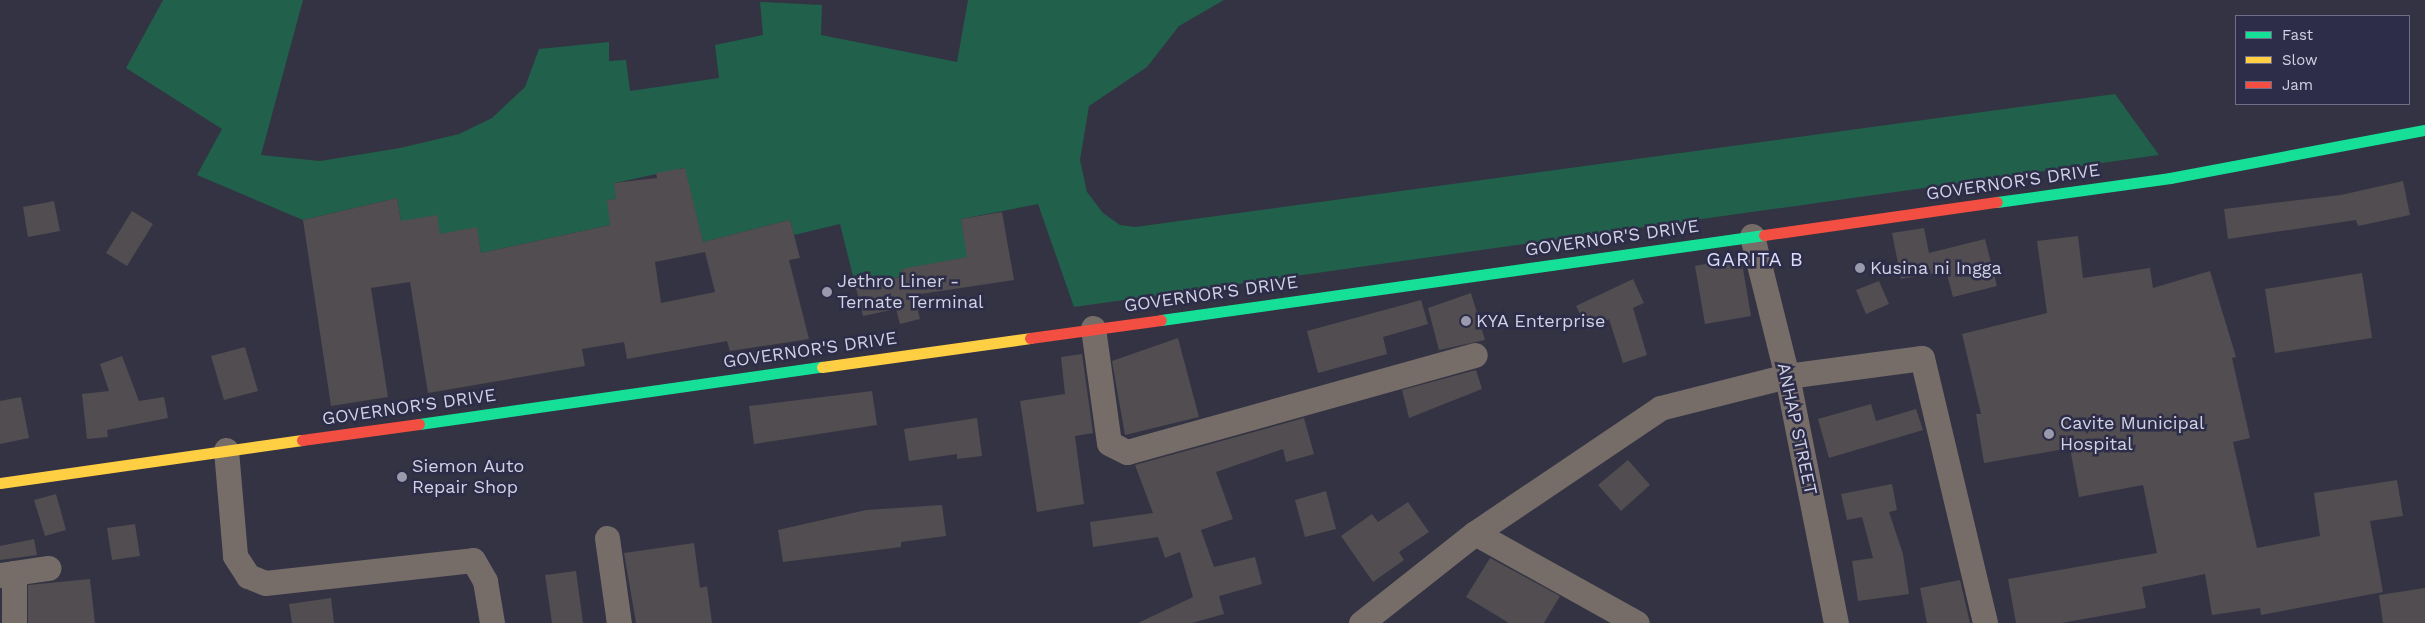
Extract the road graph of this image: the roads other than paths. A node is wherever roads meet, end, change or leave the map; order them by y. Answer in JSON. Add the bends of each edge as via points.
{"nodes":[{"id":1,"x":2425,"y":130,"type":"edge"},
{"id":2,"x":1752,"y":236,"type":"junction"},
{"id":3,"x":1092,"y":328,"type":"junction"},
{"id":4,"x":1475,"y":355,"type":"dead end"},
{"id":5,"x":1787,"y":376,"type":"junction"},
{"id":6,"x":226,"y":450,"type":"junction"},
{"id":7,"x":0,"y":483,"type":"edge"},
{"id":8,"x":1475,"y":533,"type":"junction"},
{"id":9,"x":607,"y":538,"type":"dead end"},
{"id":10,"x":48,"y":568,"type":"dead end"},
{"id":11,"x":7,"y":574,"type":"edge"},
{"id":12,"x":14,"y":623,"type":"edge"},
{"id":13,"x":492,"y":623,"type":"edge"},
{"id":14,"x":619,"y":623,"type":"edge"},
{"id":15,"x":1360,"y":623,"type":"edge"},
{"id":16,"x":1637,"y":623,"type":"edge"},
{"id":17,"x":1836,"y":623,"type":"edge"},
{"id":18,"x":1985,"y":623,"type":"edge"}],
"edges":[{"from":1,"to":2,"type":"main road","name":"GOVERNOR'S DRIVE","via":[[2170,178]]},
{"from":2,"to":3,"type":"main road","name":"GOVERNOR'S DRIVE"},
{"from":2,"to":5,"type":"street","name":"ANHAP STREET"},
{"from":3,"to":4,"type":"street","via":[[1109,443],[1127,452]]},
{"from":3,"to":6,"type":"main road","name":"GOVERNOR'S DRIVE"},
{"from":5,"to":8,"type":"street","via":[[1660,408]]},
{"from":5,"to":17,"type":"street","name":"ANHAP STREET"},
{"from":5,"to":18,"type":"street","via":[[1922,358]]},
{"from":6,"to":7,"type":"main road","name":"GOVERNOR'S DRIVE"},
{"from":6,"to":13,"type":"street","via":[[235,556],[248,576],[265,583],[473,560],[485,581]]},
{"from":8,"to":15,"type":"street"},
{"from":8,"to":16,"type":"street"},
{"from":9,"to":14,"type":"street"},
{"from":10,"to":11,"type":"street"},
{"from":11,"to":12,"type":"street"}]}
